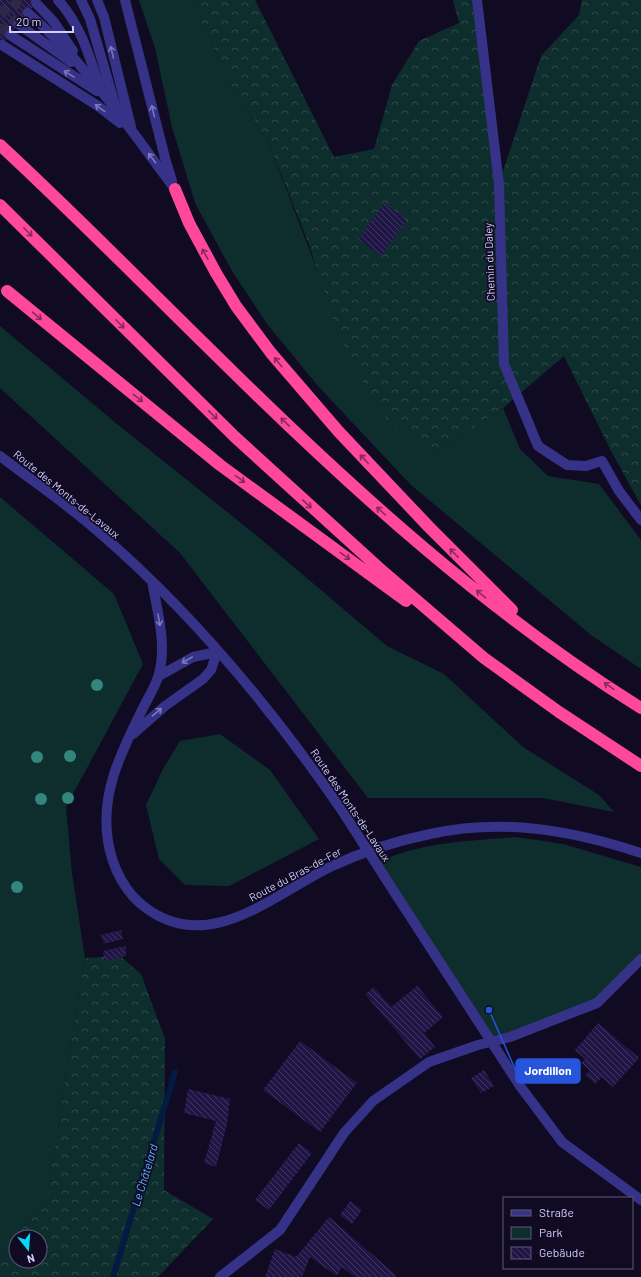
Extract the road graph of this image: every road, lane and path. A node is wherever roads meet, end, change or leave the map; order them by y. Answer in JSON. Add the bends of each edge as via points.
{"nodes":[{"id":1,"x":58,"y":0,"type":"edge"},
{"id":2,"x":81,"y":0,"type":"edge"},
{"id":3,"x":98,"y":0,"type":"edge"},
{"id":4,"x":125,"y":0,"type":"edge"},
{"id":5,"x":477,"y":0,"type":"edge"},
{"id":6,"x":36,"y":3,"type":"tunnel mouth"},
{"id":7,"x":28,"y":13,"type":"tunnel mouth"},
{"id":8,"x":18,"y":24,"type":"tunnel mouth"},
{"id":9,"x":10,"y":35,"type":"tunnel mouth"},
{"id":10,"x":2,"y":45,"type":"tunnel mouth"},
{"id":11,"x":87,"y":74,"type":"junction"},
{"id":12,"x":102,"y":94,"type":"junction"},
{"id":13,"x":118,"y":113,"type":"junction"},
{"id":14,"x":132,"y":131,"type":"junction"},
{"id":15,"x":0,"y":145,"type":"edge"},
{"id":16,"x":175,"y":189,"type":"junction"},
{"id":17,"x":0,"y":205,"type":"edge"},
{"id":18,"x":4,"y":288,"type":"edge"},
{"id":19,"x":0,"y":456,"type":"edge"},
{"id":20,"x":641,"y":520,"type":"edge"},
{"id":21,"x":152,"y":581,"type":"junction"},
{"id":22,"x":542,"y":639,"type":"junction"},
{"id":23,"x":218,"y":652,"type":"junction"},
{"id":24,"x":484,"y":658,"type":"junction"},
{"id":25,"x":159,"y":676,"type":"junction"},
{"id":26,"x":641,"y":708,"type":"edge"},
{"id":27,"x":128,"y":738,"type":"junction"},
{"id":28,"x":641,"y":766,"type":"edge"},
{"id":29,"x":641,"y":853,"type":"edge"},
{"id":30,"x":641,"y":959,"type":"edge"},
{"id":31,"x":492,"y":1042,"type":"junction"},
{"id":32,"x":641,"y":1200,"type":"edge"},
{"id":33,"x":220,"y":1277,"type":"edge"}],
"edges":[{"from":1,"to":12,"type":"street","via":[[78,27]]},
{"from":2,"to":13,"type":"street","via":[[90,19]]},
{"from":14,"to":3,"type":"street","one_way":true},
{"from":16,"to":4,"type":"street","one_way":true},
{"from":5,"to":20,"type":"street","name":"Chemin du Daley","via":[[498,184],[504,364],[538,446],[567,465],[586,466],[602,461]]},
{"from":6,"to":11,"type":"street","via":[[61,31]]},
{"from":7,"to":11,"type":"street"},
{"from":8,"to":11,"type":"street"},
{"from":12,"to":9,"type":"street","one_way":true},
{"from":14,"to":10,"type":"street","one_way":true,"via":[[98,106]]},
{"from":11,"to":12,"type":"street"},
{"from":12,"to":13,"type":"street"},
{"from":13,"to":14,"type":"street"},
{"from":16,"to":14,"type":"street","one_way":true},
{"from":22,"to":15,"type":"highway","one_way":true,"via":[[492,603],[414,540],[337,472]]},
{"from":22,"to":16,"type":"highway","one_way":true,"via":[[429,527],[339,432],[271,353],[236,306],[216,273]]},
{"from":17,"to":24,"type":"highway","one_way":true,"via":[[241,442],[322,517]]},
{"from":18,"to":24,"type":"highway","one_way":true,"via":[[220,465]]},
{"from":19,"to":21,"type":"street","name":"Route des Monts-de-Lavaux","via":[[93,527]]},
{"from":21,"to":23,"type":"street","name":"Route des Monts-de-Lavaux"},
{"from":21,"to":25,"type":"street","name":"Route du Bras-de-Fer","one_way":true,"via":[[161,631]]},
{"from":26,"to":22,"type":"highway","one_way":true},
{"from":23,"to":25,"type":"street","one_way":true,"via":[[193,657]]},
{"from":27,"to":23,"type":"street","name":"Route du Bras-de-Fer","one_way":true,"via":[[165,706],[203,679],[211,670]]},
{"from":23,"to":31,"type":"street","name":"Route des Monts-de-Lavaux","bridge":true,"via":[[290,739],[343,812]]},
{"from":24,"to":28,"type":"highway"},
{"from":25,"to":27,"type":"street","name":"Route du Bras-de-Fer"},
{"from":27,"to":29,"type":"street","name":"Route du Bras-de-Fer","via":[[110,783],[106,812],[110,853],[122,882],[138,901],[154,914],[178,925],[219,924],[238,918],[329,868],[362,853],[410,838],[450,830],[499,826],[533,828],[584,836]]},
{"from":30,"to":31,"type":"street","via":[[597,1003]]},
{"from":31,"to":32,"type":"street","name":"Route des Monts-de-Lavaux","via":[[538,1112],[562,1142]]},
{"from":31,"to":33,"type":"street","via":[[429,1062],[373,1101],[344,1134],[280,1230]]}]}
